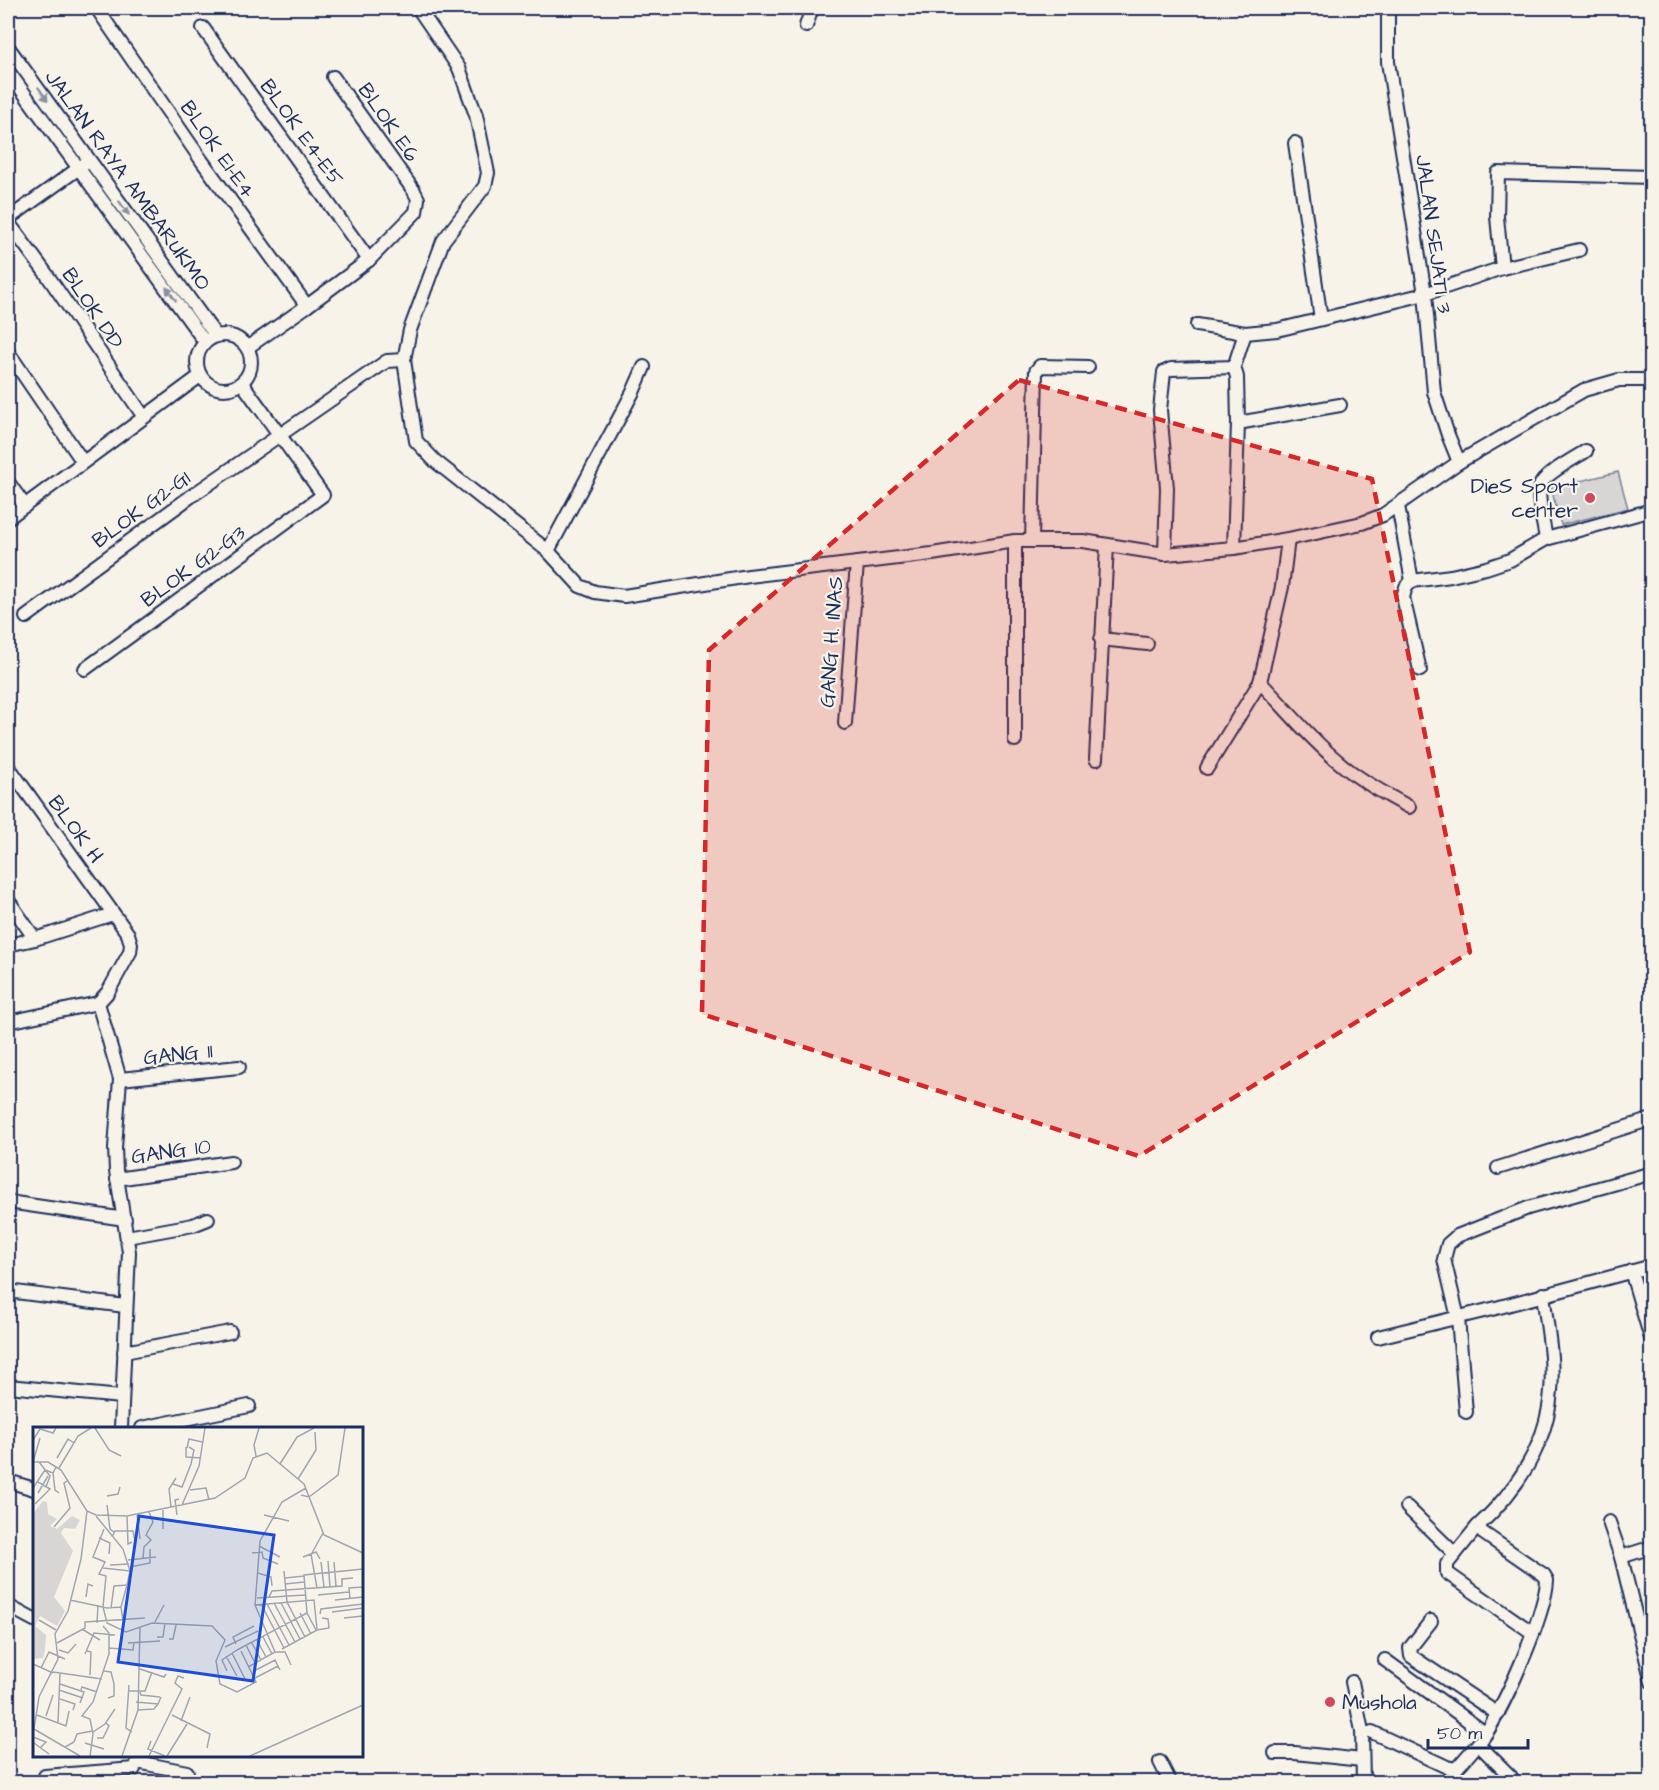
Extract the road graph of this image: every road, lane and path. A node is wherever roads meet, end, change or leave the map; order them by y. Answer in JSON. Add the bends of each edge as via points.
{"nodes":[{"id":1,"x":418,"y":8,"type":"edge"},
{"id":2,"x":812,"y":8,"type":"edge"},
{"id":3,"x":1388,"y":8,"type":"edge"},
{"id":4,"x":100,"y":14,"type":"dead end"},
{"id":5,"x":806,"y":26,"type":"dead end"},
{"id":6,"x":202,"y":28,"type":"dead end"},
{"id":7,"x":8,"y":47,"type":"edge"},
{"id":8,"x":8,"y":71,"type":"edge"},
{"id":9,"x":333,"y":76,"type":"dead end"},
{"id":10,"x":1295,"y":143,"type":"dead end"},
{"id":11,"x":85,"y":164,"type":"junction"},
{"id":12,"x":1652,"y":177,"type":"edge"},
{"id":13,"x":8,"y":220,"type":"edge"},
{"id":14,"x":1579,"y":250,"type":"dead end"},
{"id":15,"x":369,"y":260,"type":"junction"},
{"id":16,"x":1502,"y":268,"type":"junction"},
{"id":17,"x":1425,"y":294,"type":"junction"},
{"id":18,"x":307,"y":306,"type":"junction"},
{"id":19,"x":1321,"y":319,"type":"junction"},
{"id":20,"x":1197,"y":325,"type":"dead end"},
{"id":21,"x":1245,"y":333,"type":"junction"},
{"id":22,"x":211,"y":339,"type":"junction"},
{"id":23,"x":248,"y":347,"type":"junction"},
{"id":24,"x":8,"y":352,"type":"edge"},
{"id":25,"x":404,"y":360,"type":"junction"},
{"id":26,"x":644,"y":367,"type":"dead end"},
{"id":27,"x":1088,"y":367,"type":"dead end"},
{"id":28,"x":1234,"y":367,"type":"junction"},
{"id":29,"x":200,"y":376,"type":"junction"},
{"id":30,"x":1652,"y":380,"type":"edge"},
{"id":31,"x":242,"y":383,"type":"junction"},
{"id":32,"x":1340,"y":405,"type":"dead end"},
{"id":33,"x":144,"y":417,"type":"junction"},
{"id":34,"x":1238,"y":423,"type":"junction"},
{"id":35,"x":280,"y":434,"type":"junction"},
{"id":36,"x":1586,"y":452,"type":"dead end"},
{"id":37,"x":83,"y":462,"type":"junction"},
{"id":38,"x":1459,"y":462,"type":"junction"},
{"id":39,"x":8,"y":482,"type":"edge"},
{"id":40,"x":25,"y":506,"type":"junction"},
{"id":41,"x":1398,"y":506,"type":"junction"},
{"id":42,"x":1652,"y":510,"type":"edge"},
{"id":43,"x":8,"y":518,"type":"edge"},
{"id":44,"x":1288,"y":539,"type":"junction"},
{"id":45,"x":1546,"y":539,"type":"junction"},
{"id":46,"x":1015,"y":541,"type":"junction"},
{"id":47,"x":1032,"y":541,"type":"junction"},
{"id":48,"x":1107,"y":545,"type":"junction"},
{"id":49,"x":1234,"y":548,"type":"junction"},
{"id":50,"x":549,"y":552,"type":"junction"},
{"id":51,"x":1165,"y":554,"type":"junction"},
{"id":52,"x":857,"y":563,"type":"junction"},
{"id":53,"x":1412,"y":581,"type":"junction"},
{"id":54,"x":26,"y":617,"type":"dead end"},
{"id":55,"x":1101,"y":639,"type":"junction"},
{"id":56,"x":1147,"y":644,"type":"dead end"},
{"id":57,"x":85,"y":669,"type":"dead end"},
{"id":58,"x":1420,"y":670,"type":"dead end"},
{"id":59,"x":1260,"y":682,"type":"junction"},
{"id":60,"x":845,"y":723,"type":"dead end"},
{"id":61,"x":1015,"y":740,"type":"dead end"},
{"id":62,"x":1096,"y":759,"type":"dead end"},
{"id":63,"x":8,"y":766,"type":"edge"},
{"id":64,"x":1207,"y":768,"type":"dead end"},
{"id":65,"x":1409,"y":807,"type":"dead end"},
{"id":66,"x":8,"y":900,"type":"edge"},
{"id":67,"x":113,"y":914,"type":"junction"},
{"id":68,"x":35,"y":939,"type":"junction"},
{"id":69,"x":8,"y":945,"type":"edge"},
{"id":70,"x":98,"y":1003,"type":"junction"},
{"id":71,"x":8,"y":1022,"type":"edge"},
{"id":72,"x":239,"y":1067,"type":"dead end"},
{"id":73,"x":120,"y":1079,"type":"junction"},
{"id":74,"x":1652,"y":1119,"type":"edge"},
{"id":75,"x":231,"y":1162,"type":"dead end"},
{"id":76,"x":1498,"y":1168,"type":"dead end"},
{"id":77,"x":1652,"y":1173,"type":"edge"},
{"id":78,"x":117,"y":1179,"type":"junction"},
{"id":79,"x":8,"y":1202,"type":"edge"},
{"id":80,"x":125,"y":1219,"type":"junction"},
{"id":81,"x":208,"y":1219,"type":"dead end"},
{"id":82,"x":127,"y":1237,"type":"junction"},
{"id":83,"x":1652,"y":1266,"type":"edge"},
{"id":84,"x":1631,"y":1271,"type":"junction"},
{"id":85,"x":8,"y":1291,"type":"edge"},
{"id":86,"x":1543,"y":1294,"type":"junction"},
{"id":87,"x":125,"y":1306,"type":"junction"},
{"id":88,"x":1458,"y":1318,"type":"junction"},
{"id":89,"x":230,"y":1332,"type":"dead end"},
{"id":90,"x":1378,"y":1337,"type":"dead end"},
{"id":91,"x":1652,"y":1342,"type":"edge"},
{"id":92,"x":124,"y":1352,"type":"junction"},
{"id":93,"x":8,"y":1386,"type":"edge"},
{"id":94,"x":121,"y":1397,"type":"junction"},
{"id":95,"x":249,"y":1406,"type":"dead end"},
{"id":96,"x":1466,"y":1412,"type":"dead end"},
{"id":97,"x":121,"y":1427,"type":"edge"},
{"id":98,"x":147,"y":1427,"type":"edge"},
{"id":99,"x":8,"y":1481,"type":"edge"},
{"id":100,"x":33,"y":1489,"type":"edge"},
{"id":101,"x":1407,"y":1507,"type":"dead end"},
{"id":102,"x":1609,"y":1522,"type":"dead end"},
{"id":103,"x":1477,"y":1527,"type":"junction"},
{"id":104,"x":1652,"y":1547,"type":"edge"},
{"id":105,"x":1455,"y":1554,"type":"junction"},
{"id":106,"x":1622,"y":1557,"type":"junction"},
{"id":107,"x":8,"y":1606,"type":"edge"},
{"id":108,"x":33,"y":1619,"type":"edge"},
{"id":109,"x":1431,"y":1621,"type":"dead end"},
{"id":110,"x":1533,"y":1633,"type":"junction"},
{"id":111,"x":1648,"y":1657,"type":"edge"},
{"id":112,"x":1385,"y":1660,"type":"dead end"},
{"id":113,"x":1352,"y":1682,"type":"dead end"},
{"id":114,"x":1652,"y":1682,"type":"edge"},
{"id":115,"x":1498,"y":1714,"type":"junction"},
{"id":116,"x":1369,"y":1732,"type":"junction"},
{"id":117,"x":1481,"y":1738,"type":"junction"},
{"id":118,"x":1275,"y":1753,"type":"dead end"},
{"id":119,"x":1362,"y":1760,"type":"junction"},
{"id":120,"x":136,"y":1762,"type":"edge"},
{"id":121,"x":1160,"y":1762,"type":"dead end"},
{"id":122,"x":187,"y":1772,"type":"dead end"},
{"id":123,"x":45,"y":1776,"type":"dead end"},
{"id":124,"x":130,"y":1782,"type":"edge"},
{"id":125,"x":1170,"y":1782,"type":"edge"},
{"id":126,"x":1364,"y":1782,"type":"edge"},
{"id":127,"x":1513,"y":1782,"type":"edge"}],
"edges":[{"from":1,"to":25,"type":"street","via":[[459,68],[476,115],[488,174],[485,186],[443,241],[410,330]]},
{"from":2,"to":5,"type":"street"},
{"from":3,"to":17,"type":"street","name":"JALAN SEJATI 3","via":[[1388,62]]},
{"from":4,"to":18,"type":"street","name":"BLOK E1-E4"},
{"from":6,"to":15,"type":"street","name":"BLOK E4-E5"},
{"from":7,"to":11,"type":"street","name":"JALAN RAYA AMBARUKMO","one_way":true},
{"from":8,"to":11,"type":"street","name":"JALAN RAYA AMBARUKMO"},
{"from":9,"to":15,"type":"street","name":"BLOK E6","via":[[418,199],[416,212]]},
{"from":10,"to":19,"type":"street"},
{"from":11,"to":13,"type":"street"},
{"from":11,"to":22,"type":"street","name":"JALAN RAYA AMBARUKMO"},
{"from":12,"to":16,"type":"street","via":[[1498,173]]},
{"from":13,"to":33,"type":"street","name":"BLOK DD"},
{"from":14,"to":16,"type":"street"},
{"from":15,"to":18,"type":"street"},
{"from":16,"to":17,"type":"street"},
{"from":17,"to":19,"type":"street"},
{"from":17,"to":38,"type":"street","name":"JALAN SEJATI 3","via":[[1434,392]]},
{"from":18,"to":23,"type":"street"},
{"from":19,"to":21,"type":"street"},
{"from":20,"to":21,"type":"street"},
{"from":21,"to":28,"type":"street"},
{"from":22,"to":23,"type":"street","via":[[220,334],[235,336]]},
{"from":22,"to":29,"type":"street","via":[[198,352]]},
{"from":23,"to":31,"type":"street","via":[[251,368]]},
{"from":24,"to":37,"type":"street"},
{"from":25,"to":35,"type":"street","name":"BLOK G2-G1","via":[[387,361]]},
{"from":25,"to":50,"type":"street","via":[[419,447]]},
{"from":26,"to":50,"type":"street"},
{"from":27,"to":47,"type":"street","via":[[1040,366],[1036,371]]},
{"from":28,"to":34,"type":"street"},
{"from":28,"to":51,"type":"street","via":[[1164,372],[1160,410],[1167,488]]},
{"from":29,"to":31,"type":"street","via":[[217,388],[228,389]]},
{"from":29,"to":33,"type":"street"},
{"from":30,"to":38,"type":"street","via":[[1620,380],[1584,390]]},
{"from":31,"to":35,"type":"street"},
{"from":32,"to":34,"type":"street"},
{"from":33,"to":37,"type":"street"},
{"from":34,"to":49,"type":"street"},
{"from":35,"to":54,"type":"street","name":"BLOK G2-G1"},
{"from":35,"to":57,"type":"street","name":"BLOK G2-G3","via":[[323,495]]},
{"from":36,"to":45,"type":"street","via":[[1540,485]]},
{"from":37,"to":40,"type":"street"},
{"from":38,"to":41,"type":"street"},
{"from":39,"to":40,"type":"street"},
{"from":40,"to":43,"type":"street"},
{"from":41,"to":44,"type":"street","via":[[1362,523]]},
{"from":41,"to":53,"type":"street"},
{"from":42,"to":45,"type":"street"},
{"from":44,"to":49,"type":"street"},
{"from":44,"to":59,"type":"street","via":[[1282,587]]},
{"from":45,"to":53,"type":"street","via":[[1510,560],[1486,568]]},
{"from":46,"to":47,"type":"street"},
{"from":46,"to":52,"type":"street"},
{"from":46,"to":61,"type":"street"},
{"from":47,"to":48,"type":"street"},
{"from":48,"to":51,"type":"street"},
{"from":48,"to":55,"type":"street"},
{"from":49,"to":51,"type":"street"},
{"from":50,"to":52,"type":"street","via":[[580,586],[624,596]]},
{"from":52,"to":60,"type":"street","name":"GANG H. INAS"},
{"from":53,"to":58,"type":"street","via":[[1403,597]]},
{"from":55,"to":56,"type":"street"},
{"from":55,"to":62,"type":"street"},
{"from":59,"to":64,"type":"street"},
{"from":59,"to":65,"type":"street","via":[[1345,768]]},
{"from":63,"to":67,"type":"street","name":"BLOK H"},
{"from":66,"to":68,"type":"street"},
{"from":67,"to":68,"type":"street"},
{"from":67,"to":70,"type":"street","name":"BLOK H","via":[[128,934],[131,948]]},
{"from":68,"to":69,"type":"street"},
{"from":70,"to":71,"type":"street"},
{"from":70,"to":73,"type":"street"},
{"from":72,"to":73,"type":"street","name":"GANG 11"},
{"from":73,"to":78,"type":"street"},
{"from":74,"to":76,"type":"street"},
{"from":75,"to":78,"type":"street","name":"GANG 10"},
{"from":77,"to":88,"type":"street","via":[[1528,1208],[1457,1236],[1448,1244],[1444,1259]]},
{"from":78,"to":80,"type":"street"},
{"from":79,"to":80,"type":"street"},
{"from":80,"to":82,"type":"street"},
{"from":81,"to":82,"type":"street"},
{"from":82,"to":87,"type":"street"},
{"from":83,"to":84,"type":"street"},
{"from":84,"to":86,"type":"street"},
{"from":84,"to":91,"type":"street"},
{"from":85,"to":87,"type":"street"},
{"from":86,"to":88,"type":"street"},
{"from":86,"to":103,"type":"street","via":[[1551,1390],[1536,1454],[1524,1475]]},
{"from":87,"to":92,"type":"street"},
{"from":88,"to":90,"type":"street"},
{"from":88,"to":96,"type":"street"},
{"from":89,"to":92,"type":"street"},
{"from":92,"to":94,"type":"street"},
{"from":93,"to":94,"type":"street"},
{"from":94,"to":97,"type":"street"},
{"from":95,"to":98,"type":"street"},
{"from":99,"to":100,"type":"street"},
{"from":101,"to":105,"type":"street"},
{"from":102,"to":106,"type":"street"},
{"from":103,"to":105,"type":"street"},
{"from":103,"to":110,"type":"street","via":[[1548,1580]]},
{"from":104,"to":106,"type":"street"},
{"from":105,"to":110,"type":"street","via":[[1446,1568],[1447,1574]]},
{"from":106,"to":111,"type":"street"},
{"from":107,"to":108,"type":"street"},
{"from":109,"to":115,"type":"street","via":[[1410,1647],[1411,1656]]},
{"from":110,"to":115,"type":"street"},
{"from":111,"to":114,"type":"street"},
{"from":112,"to":117,"type":"street"},
{"from":113,"to":116,"type":"street"},
{"from":115,"to":117,"type":"street"},
{"from":116,"to":117,"type":"street","via":[[1456,1769]]},
{"from":116,"to":119,"type":"street"},
{"from":117,"to":127,"type":"street"},
{"from":118,"to":119,"type":"street"},
{"from":119,"to":126,"type":"street"},
{"from":120,"to":122,"type":"street"},
{"from":120,"to":123,"type":"street"},
{"from":120,"to":124,"type":"street"},
{"from":121,"to":125,"type":"street"}]}
